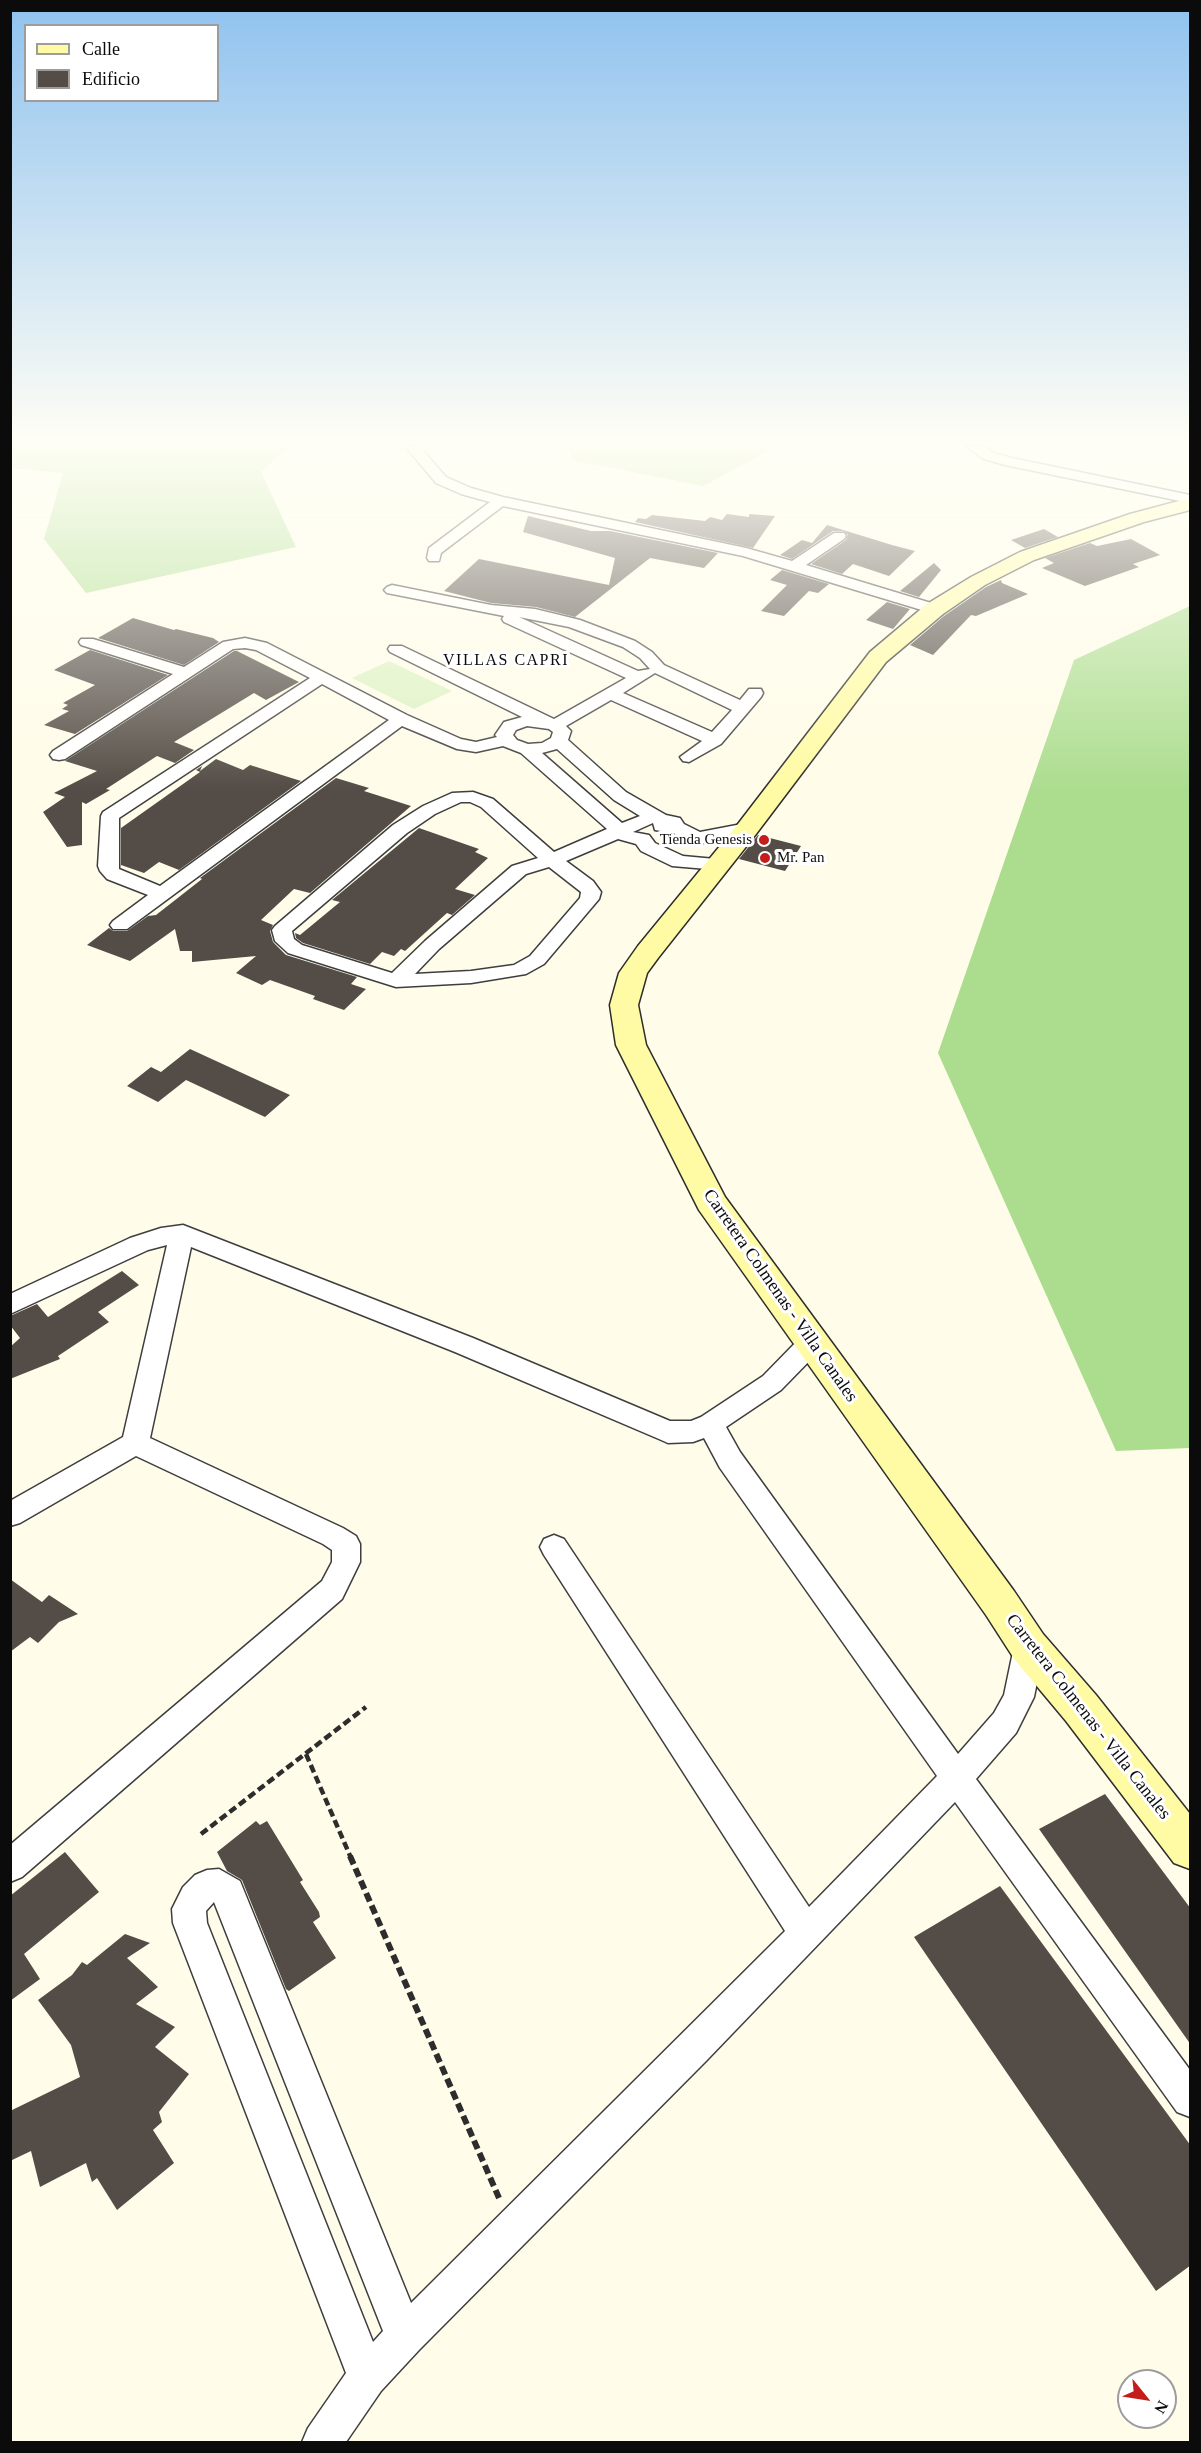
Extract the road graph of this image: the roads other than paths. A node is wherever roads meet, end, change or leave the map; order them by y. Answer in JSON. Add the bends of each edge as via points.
{"nodes":[{"id":1,"x":773,"y":560,"type":"edge"},
{"id":2,"x":803,"y":560,"type":"edge"},
{"id":3,"x":1018,"y":560,"type":"edge"},
{"id":4,"x":794,"y":567,"type":"junction"},
{"id":5,"x":392,"y":590,"type":"dead end"},
{"id":6,"x":935,"y":609,"type":"junction"},
{"id":7,"x":492,"y":610,"type":"junction"},
{"id":8,"x":87,"y":642,"type":"dead end"},
{"id":9,"x":396,"y":649,"type":"dead end"},
{"id":10,"x":658,"y":668,"type":"junction"},
{"id":11,"x":186,"y":673,"type":"junction"},
{"id":12,"x":321,"y":678,"type":"junction"},
{"id":13,"x":639,"y":678,"type":"junction"},
{"id":14,"x":755,"y":693,"type":"dead end"},
{"id":15,"x":610,"y":694,"type":"junction"},
{"id":16,"x":742,"y":708,"type":"junction"},
{"id":17,"x":401,"y":719,"type":"junction"},
{"id":18,"x":553,"y":729,"type":"junction"},
{"id":19,"x":506,"y":740,"type":"junction"},
{"id":20,"x":715,"y":740,"type":"junction"},
{"id":21,"x":527,"y":749,"type":"junction"},
{"id":22,"x":59,"y":755,"type":"dead end"},
{"id":23,"x":689,"y":757,"type":"dead end"},
{"id":24,"x":677,"y":828,"type":"junction"},
{"id":25,"x":747,"y":829,"type":"junction"},
{"id":26,"x":622,"y":834,"type":"junction"},
{"id":27,"x":664,"y":855,"type":"junction"},
{"id":28,"x":552,"y":860,"type":"junction"},
{"id":29,"x":722,"y":861,"type":"junction"},
{"id":30,"x":162,"y":894,"type":"junction"},
{"id":31,"x":689,"y":900,"type":"junction"},
{"id":32,"x":120,"y":925,"type":"dead end"},
{"id":33,"x":396,"y":981,"type":"junction"},
{"id":34,"x":183,"y":1234,"type":"junction"},
{"id":35,"x":10,"y":1305,"type":"edge"},
{"id":36,"x":812,"y":1342,"type":"junction"},
{"id":37,"x":710,"y":1424,"type":"junction"},
{"id":38,"x":135,"y":1443,"type":"junction"},
{"id":39,"x":10,"y":1515,"type":"edge"},
{"id":40,"x":554,"y":1547,"type":"dead end"},
{"id":41,"x":1029,"y":1647,"type":"junction"},
{"id":42,"x":957,"y":1778,"type":"junction"},
{"id":43,"x":1191,"y":1848,"type":"edge"},
{"id":44,"x":10,"y":1866,"type":"edge"},
{"id":45,"x":807,"y":1934,"type":"junction"},
{"id":46,"x":1191,"y":2099,"type":"edge"},
{"id":47,"x":405,"y":2336,"type":"junction"},
{"id":48,"x":367,"y":2377,"type":"junction"},
{"id":49,"x":322,"y":2442,"type":"edge"}],
"edges":[{"from":1,"to":4,"type":"street"},
{"from":2,"to":4,"type":"street"},
{"from":3,"to":6,"type":"street","name":"Carretera Colmenas - Villa Canales"},
{"from":4,"to":6,"type":"street"},
{"from":5,"to":7,"type":"street"},
{"from":6,"to":25,"type":"street","name":"Carretera Colmenas - Villa Canales","via":[[868,668]]},
{"from":7,"to":10,"type":"street","via":[[574,623],[629,644]]},
{"from":7,"to":13,"type":"street"},
{"from":8,"to":11,"type":"street"},
{"from":9,"to":18,"type":"street"},
{"from":10,"to":13,"type":"street"},
{"from":10,"to":16,"type":"street"},
{"from":11,"to":12,"type":"street","via":[[229,645],[245,643],[261,646]]},
{"from":11,"to":22,"type":"street"},
{"from":12,"to":17,"type":"street"},
{"from":12,"to":30,"type":"street","via":[[110,816],[110,871]]},
{"from":13,"to":15,"type":"street"},
{"from":14,"to":16,"type":"street"},
{"from":15,"to":18,"type":"street"},
{"from":15,"to":20,"type":"street"},
{"from":16,"to":20,"type":"street"},
{"from":17,"to":19,"type":"street","via":[[466,746]]},
{"from":17,"to":30,"type":"street"},
{"from":18,"to":19,"type":"street","via":[[517,723],[506,731]]},
{"from":18,"to":21,"type":"street","via":[[545,748]]},
{"from":18,"to":24,"type":"street","via":[[620,795]]},
{"from":19,"to":21,"type":"street"},
{"from":20,"to":23,"type":"street"},
{"from":21,"to":26,"type":"street"},
{"from":24,"to":25,"type":"street"},
{"from":24,"to":26,"type":"street"},
{"from":24,"to":27,"type":"street"},
{"from":24,"to":29,"type":"street"},
{"from":25,"to":29,"type":"street","name":"Carretera Colmenas - Villa Canales"},
{"from":26,"to":27,"type":"street","via":[[632,844]]},
{"from":26,"to":28,"type":"street"},
{"from":27,"to":29,"type":"street"},
{"from":27,"to":31,"type":"street"},
{"from":28,"to":33,"type":"street","via":[[519,870]]},
{"from":28,"to":33,"type":"street","via":[[591,892],[530,966],[471,977]]},
{"from":28,"to":33,"type":"street","via":[[487,803],[473,797],[458,798],[429,810],[400,830],[282,930],[285,941],[295,949]]},
{"from":29,"to":31,"type":"street","name":"Carretera Colmenas - Villa Canales"},
{"from":30,"to":32,"type":"street"},
{"from":31,"to":36,"type":"street","name":"Carretera Colmenas - Villa Canales","via":[[629,983],[624,1005],[631,1045],[711,1202]]},
{"from":34,"to":35,"type":"street","via":[[139,1244]]},
{"from":34,"to":37,"type":"street","via":[[464,1345],[668,1432],[693,1431]]},
{"from":34,"to":38,"type":"street"},
{"from":36,"to":37,"type":"street","via":[[772,1383]]},
{"from":36,"to":41,"type":"street","name":"Carretera Colmenas - Villa Canales"},
{"from":37,"to":42,"type":"street","via":[[730,1460]]},
{"from":38,"to":39,"type":"street"},
{"from":38,"to":44,"type":"street","via":[[333,1536],[346,1544],[346,1562],[332,1590]]},
{"from":40,"to":45,"type":"street"},
{"from":41,"to":42,"type":"street","via":[[1019,1697],[1005,1723]]},
{"from":41,"to":43,"type":"street","name":"Carretera Colmenas - Villa Canales"},
{"from":42,"to":45,"type":"street"},
{"from":42,"to":46,"type":"street"},
{"from":45,"to":47,"type":"street"},
{"from":47,"to":48,"type":"street"},
{"from":47,"to":48,"type":"street","via":[[232,1901],[219,1885],[207,1886],[189,1909],[190,1923]]},
{"from":48,"to":49,"type":"street"}]}
